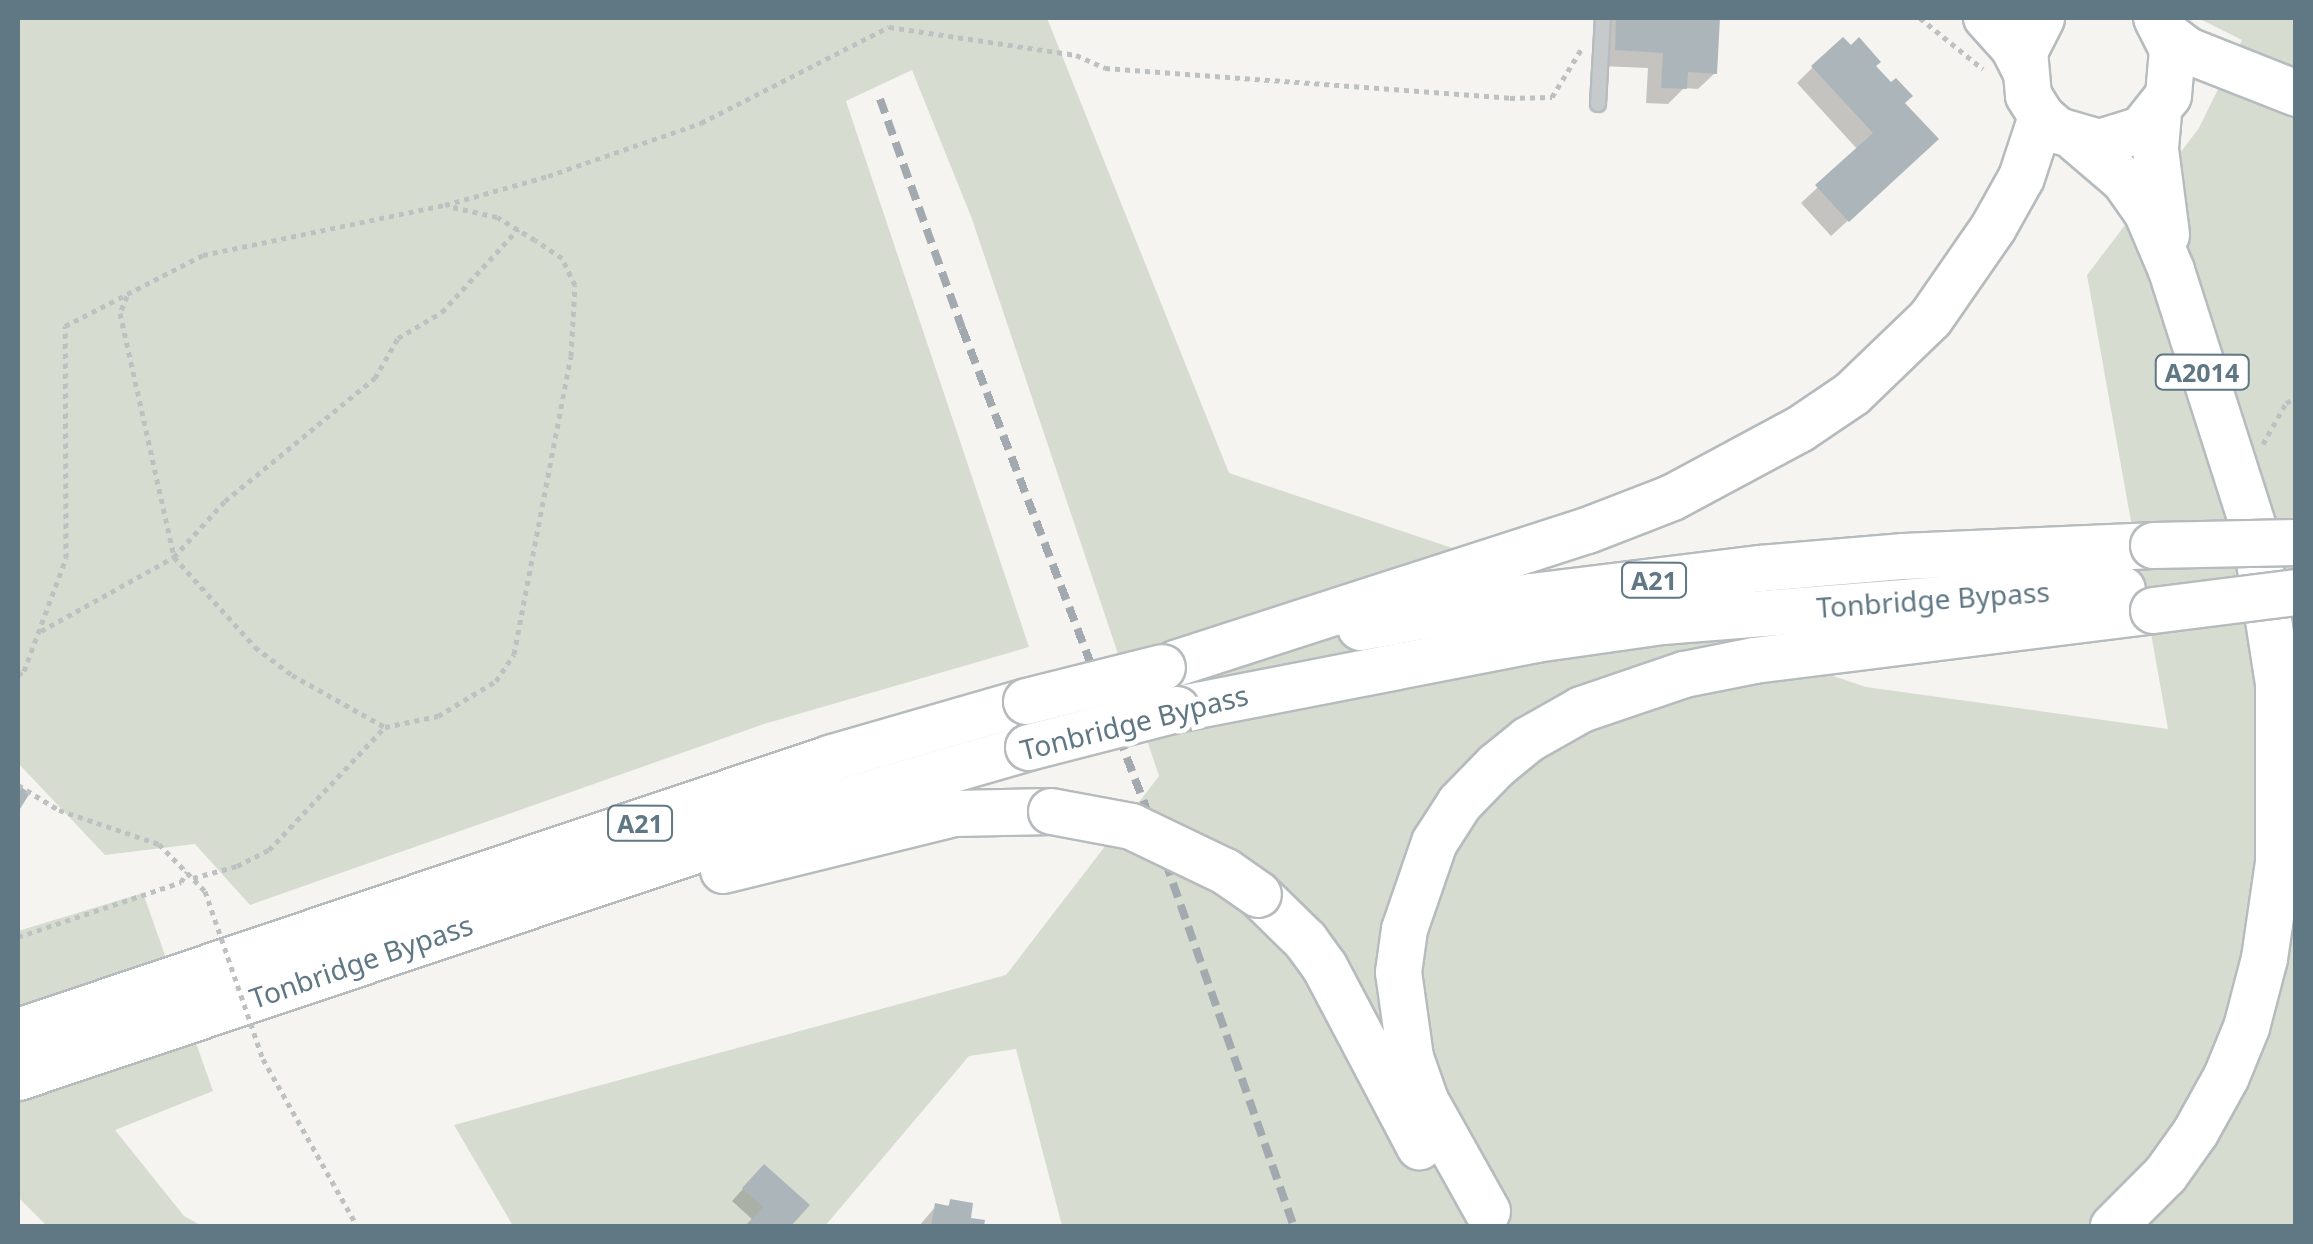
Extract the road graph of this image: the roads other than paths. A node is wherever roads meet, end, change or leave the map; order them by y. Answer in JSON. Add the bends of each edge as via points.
{"nodes":[{"id":1,"x":1603,"y":18,"type":"edge"},
{"id":2,"x":1985,"y":18,"type":"edge"},
{"id":3,"x":2040,"y":18,"type":"edge"},
{"id":4,"x":2161,"y":26,"type":"edge"},
{"id":5,"x":2009,"y":74,"type":"junction"},
{"id":6,"x":2283,"y":87,"type":"edge"},
{"id":7,"x":1598,"y":104,"type":"dead end"},
{"id":8,"x":2163,"y":104,"type":"junction"},
{"id":9,"x":2059,"y":128,"type":"junction"},
{"id":10,"x":2171,"y":270,"type":"junction"},
{"id":11,"x":2296,"y":542,"type":"edge"},
{"id":12,"x":2153,"y":581,"type":"junction"},
{"id":13,"x":2296,"y":590,"type":"edge"},
{"id":14,"x":1168,"y":666,"type":"junction"},
{"id":15,"x":2287,"y":798,"type":"edge"},
{"id":16,"x":272,"y":991,"type":"junction"},
{"id":17,"x":18,"y":1031,"type":"edge"},
{"id":18,"x":18,"y":1077,"type":"edge"},
{"id":19,"x":1494,"y":1219,"type":"edge"},
{"id":20,"x":2113,"y":1226,"type":"edge"}],
"edges":[{"from":1,"to":7,"type":"lane"},
{"from":2,"to":5,"type":"main road","via":[[2012,48]]},
{"from":3,"to":5,"type":"highway"},
{"from":4,"to":6,"type":"highway","via":[[2186,50]]},
{"from":4,"to":8,"type":"highway","via":[[2174,64]]},
{"from":5,"to":9,"type":"highway"},
{"from":6,"to":8,"type":"highway","via":[[2219,76],[2193,82]]},
{"from":8,"to":9,"type":"highway","via":[[2121,138]]},
{"from":8,"to":10,"type":"highway","number":"A2014","via":[[2155,149]]},
{"from":9,"to":10,"type":"highway","number":"A2014","via":[[2124,180],[2146,211]]},
{"from":9,"to":14,"type":"highway","via":[[1930,318],[1852,394],[1799,430],[1686,490],[1587,530]]},
{"from":10,"to":15,"type":"highway","number":"A2014","via":[[2254,530]]},
{"from":11,"to":12,"type":"highway","name":"Tonbridge Bypass","number":"A21","bridge":true},
{"from":12,"to":13,"type":"highway","bridge":true},
{"from":12,"to":14,"type":"highway","name":"Tonbridge Bypass","number":"A21","via":[[1903,556],[1531,596]]},
{"from":12,"to":16,"type":"highway","name":"Tonbridge Bypass","number":"A21","bridge":true,"via":[[1662,621],[1176,709],[838,802]]},
{"from":12,"to":19,"type":"highway","via":[[1684,674],[1581,709],[1496,765],[1434,842],[1404,929],[1398,972],[1410,1057],[1425,1100]]},
{"from":14,"to":17,"type":"highway","name":"Tonbridge Bypass","number":"A21","bridge":true,"via":[[830,758]]},
{"from":15,"to":20,"type":"highway","number":"A2014","via":[[2264,958],[2246,1027],[2195,1132],[2165,1174]]},
{"from":16,"to":18,"type":"highway","name":"Tonbridge Bypass","number":"A21"},
{"from":16,"to":19,"type":"highway","bridge":true,"via":[[954,813],[1051,812],[1132,826],[1225,871],[1294,928],[1324,966],[1424,1154],[1449,1186]]}]}
